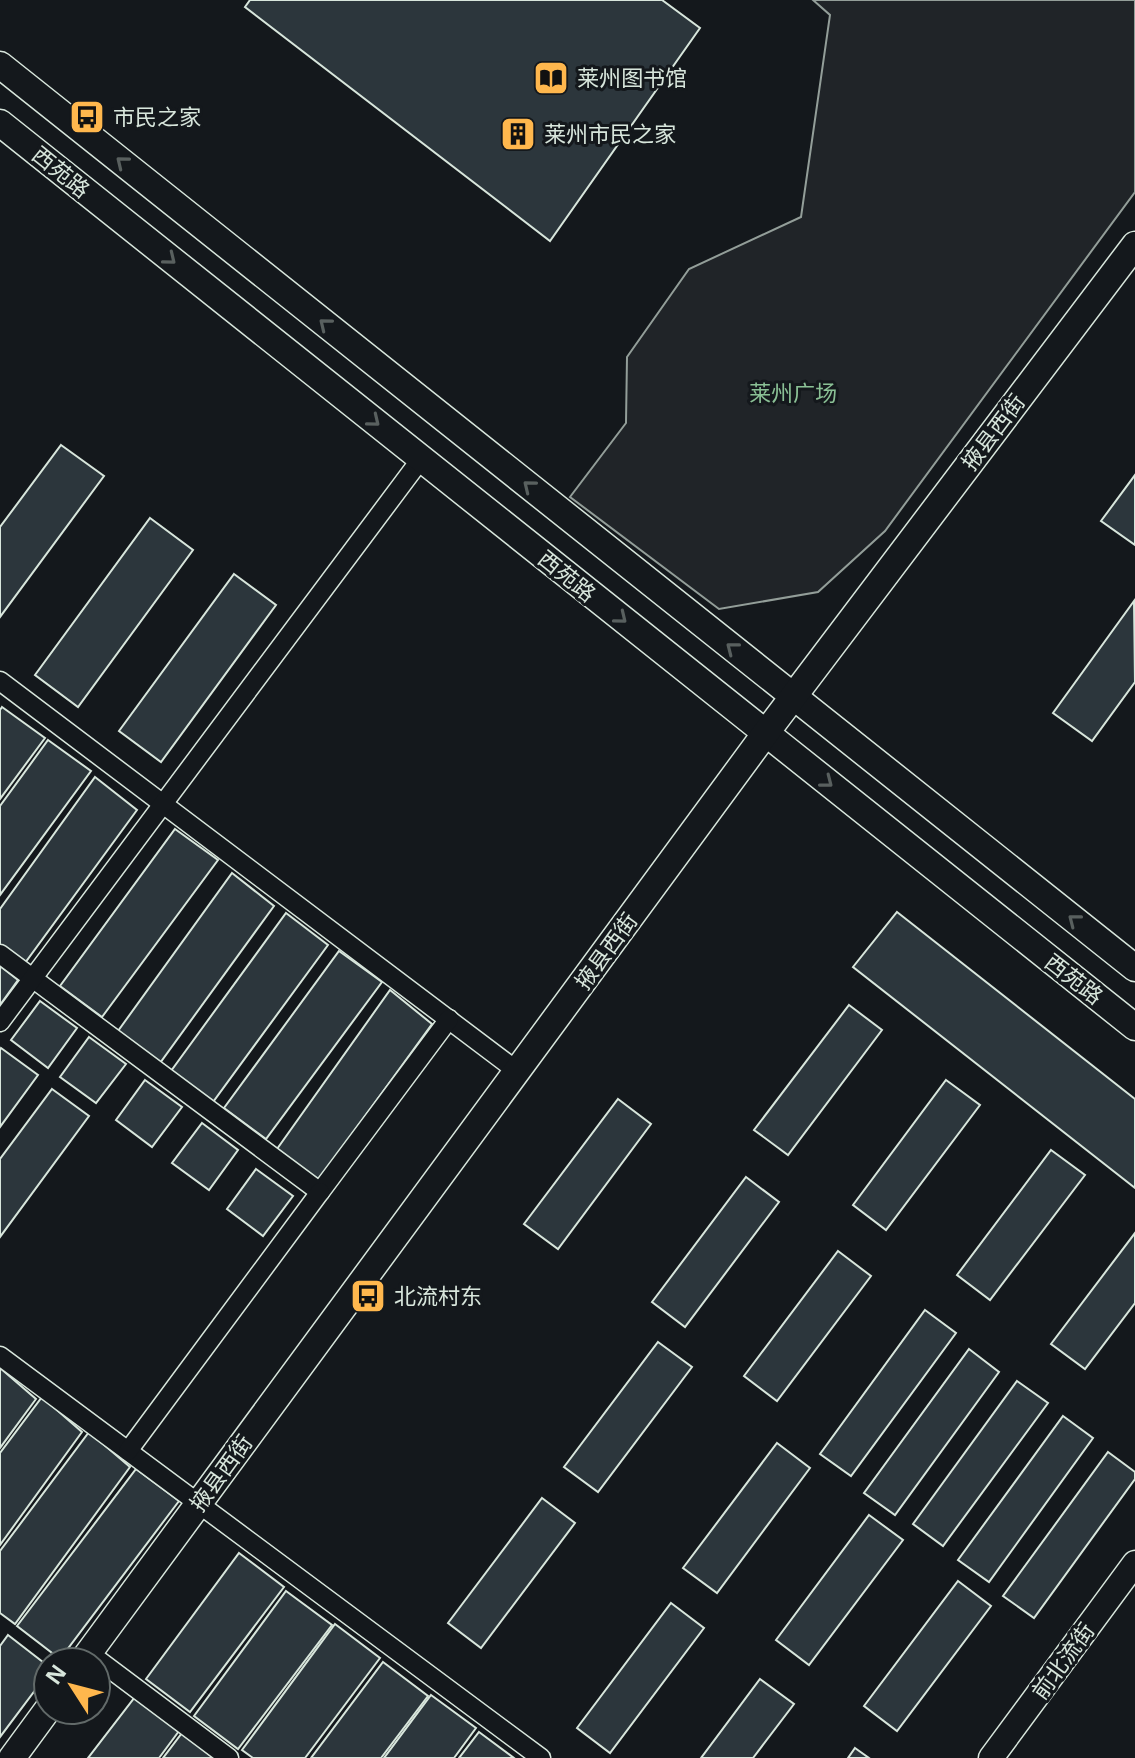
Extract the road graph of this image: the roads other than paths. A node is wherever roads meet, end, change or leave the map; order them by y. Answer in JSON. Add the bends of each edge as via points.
{"nodes":[{"id":1,"x":0,"y":65,"type":"edge"},
{"id":2,"x":0,"y":123,"type":"edge"},
{"id":3,"x":1135,"y":245,"type":"edge"},
{"id":4,"x":421,"y":459,"type":"junction"},
{"id":5,"x":0,"y":681,"type":"edge"},
{"id":6,"x":793,"y":697,"type":"junction"},
{"id":7,"x":765,"y":734,"type":"junction"},
{"id":8,"x":164,"y":804,"type":"junction"},
{"id":9,"x":0,"y":954,"type":"edge"},
{"id":10,"x":1135,"y":968,"type":"edge"},
{"id":11,"x":33,"y":978,"type":"junction"},
{"id":12,"x":449,"y":1019,"type":"junction"},
{"id":13,"x":0,"y":1022,"type":"edge"},
{"id":14,"x":1135,"y":1027,"type":"edge"},
{"id":15,"x":517,"y":1071,"type":"junction"},
{"id":16,"x":320,"y":1192,"type":"junction"},
{"id":17,"x":0,"y":1356,"type":"edge"},
{"id":18,"x":128,"y":1451,"type":"junction"},
{"id":19,"x":198,"y":1504,"type":"junction"},
{"id":20,"x":1135,"y":1563,"type":"edge"},
{"id":21,"x":95,"y":1646,"type":"edge"},
{"id":22,"x":112,"y":1676,"type":"edge"},
{"id":23,"x":36,"y":1726,"type":"edge"},
{"id":24,"x":12,"y":1758,"type":"edge"},
{"id":25,"x":229,"y":1758,"type":"edge"},
{"id":26,"x":541,"y":1758,"type":"edge"},
{"id":27,"x":991,"y":1758,"type":"edge"}],
"edges":[{"from":6,"to":1,"type":"main road","name":"西苑路","one_way":true},
{"from":2,"to":4,"type":"main road","name":"西苑路","one_way":true},
{"from":3,"to":6,"type":"main road","name":"掖县西街"},
{"from":4,"to":7,"type":"main road","name":"西苑路","one_way":true},
{"from":4,"to":8,"type":"street"},
{"from":5,"to":8,"type":"street"},
{"from":6,"to":7,"type":"main road","name":"掖县西街"},
{"from":10,"to":6,"type":"main road","name":"西苑路","one_way":true},
{"from":7,"to":14,"type":"main road","name":"西苑路","one_way":true},
{"from":7,"to":15,"type":"main road","name":"掖县西街"},
{"from":8,"to":11,"type":"street"},
{"from":8,"to":12,"type":"street"},
{"from":9,"to":11,"type":"street"},
{"from":11,"to":13,"type":"street"},
{"from":11,"to":16,"type":"street"},
{"from":12,"to":15,"type":"street"},
{"from":12,"to":16,"type":"street"},
{"from":15,"to":19,"type":"main road","name":"掖县西街"},
{"from":16,"to":18,"type":"street"},
{"from":17,"to":18,"type":"street"},
{"from":18,"to":19,"type":"street"},
{"from":19,"to":21,"type":"main road","name":"掖县西街"},
{"from":19,"to":26,"type":"street"},
{"from":20,"to":27,"type":"street","name":"前北流街"},
{"from":22,"to":25,"type":"street"},
{"from":23,"to":24,"type":"main road"}]}
